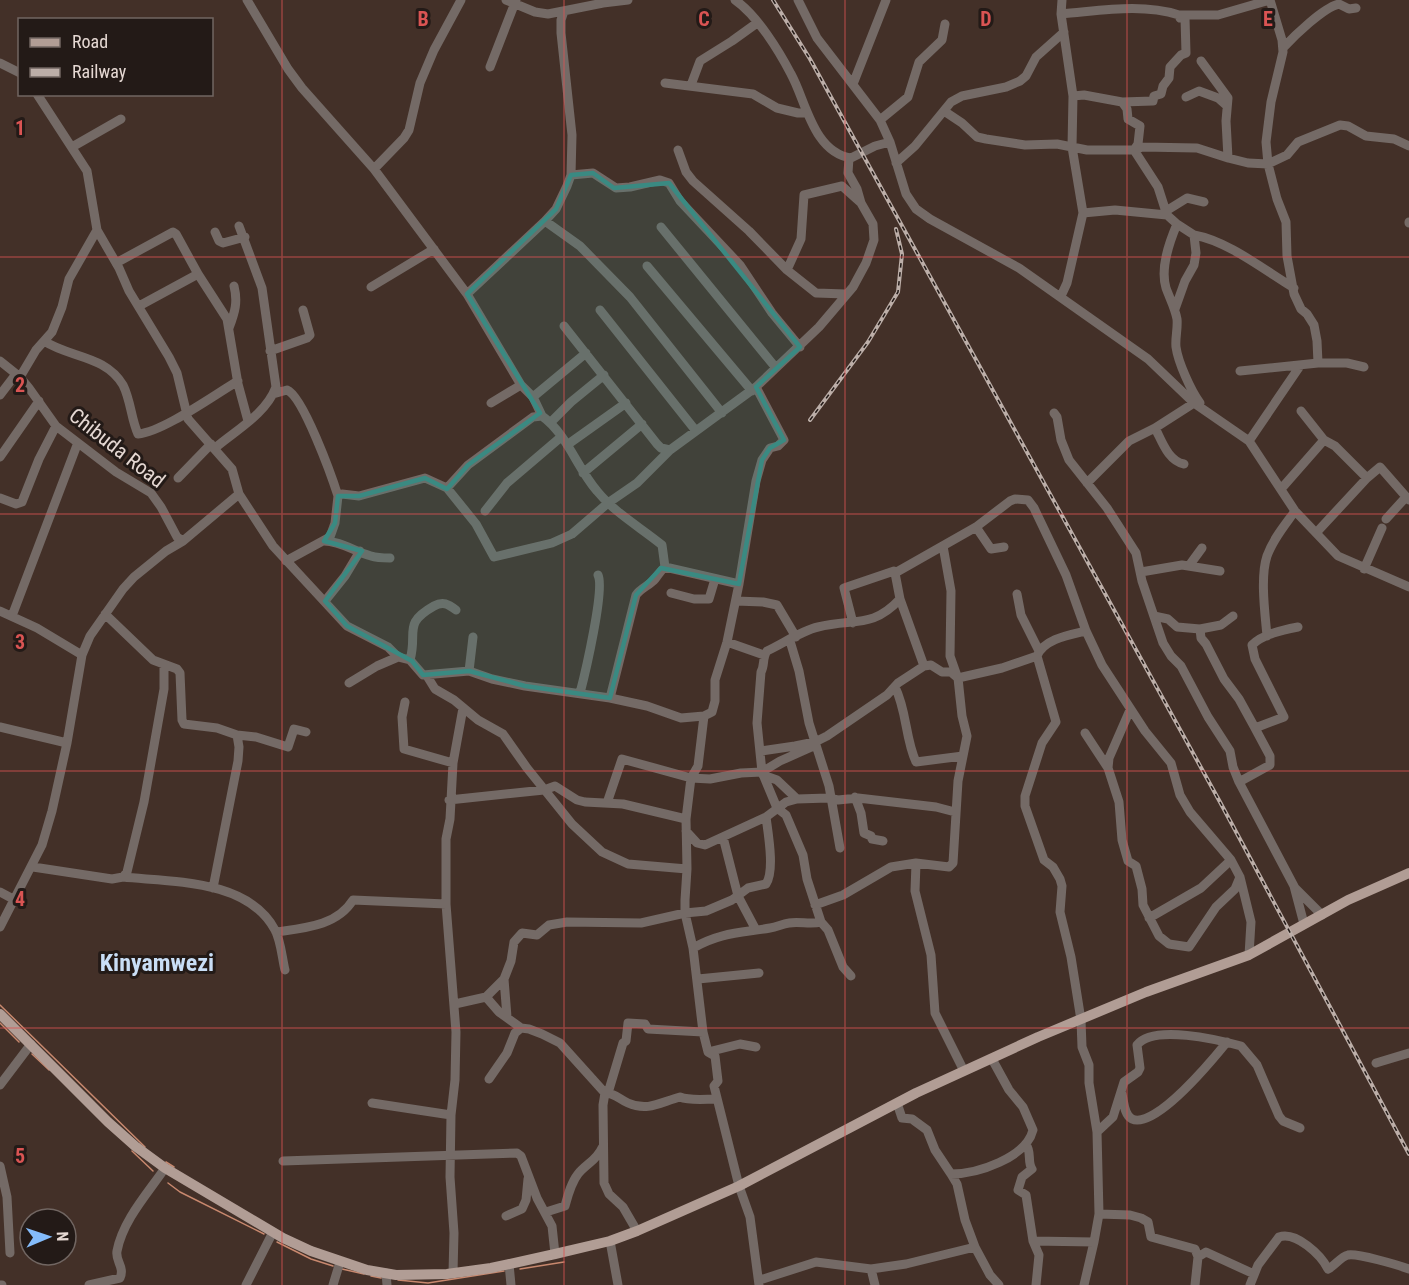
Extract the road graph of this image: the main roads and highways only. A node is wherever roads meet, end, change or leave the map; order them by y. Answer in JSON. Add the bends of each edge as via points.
{"nodes":[{"id":1,"x":1409,"y":873,"type":"edge"},
{"id":2,"x":0,"y":1014,"type":"edge"}],
"edges":[{"from":1,"to":2,"type":"main road","via":[[1348,900],[1249,955],[1146,992],[964,1071],[739,1186],[637,1231],[555,1254],[453,1273],[386,1273],[340,1262],[273,1232],[165,1168],[108,1122]]}]}
